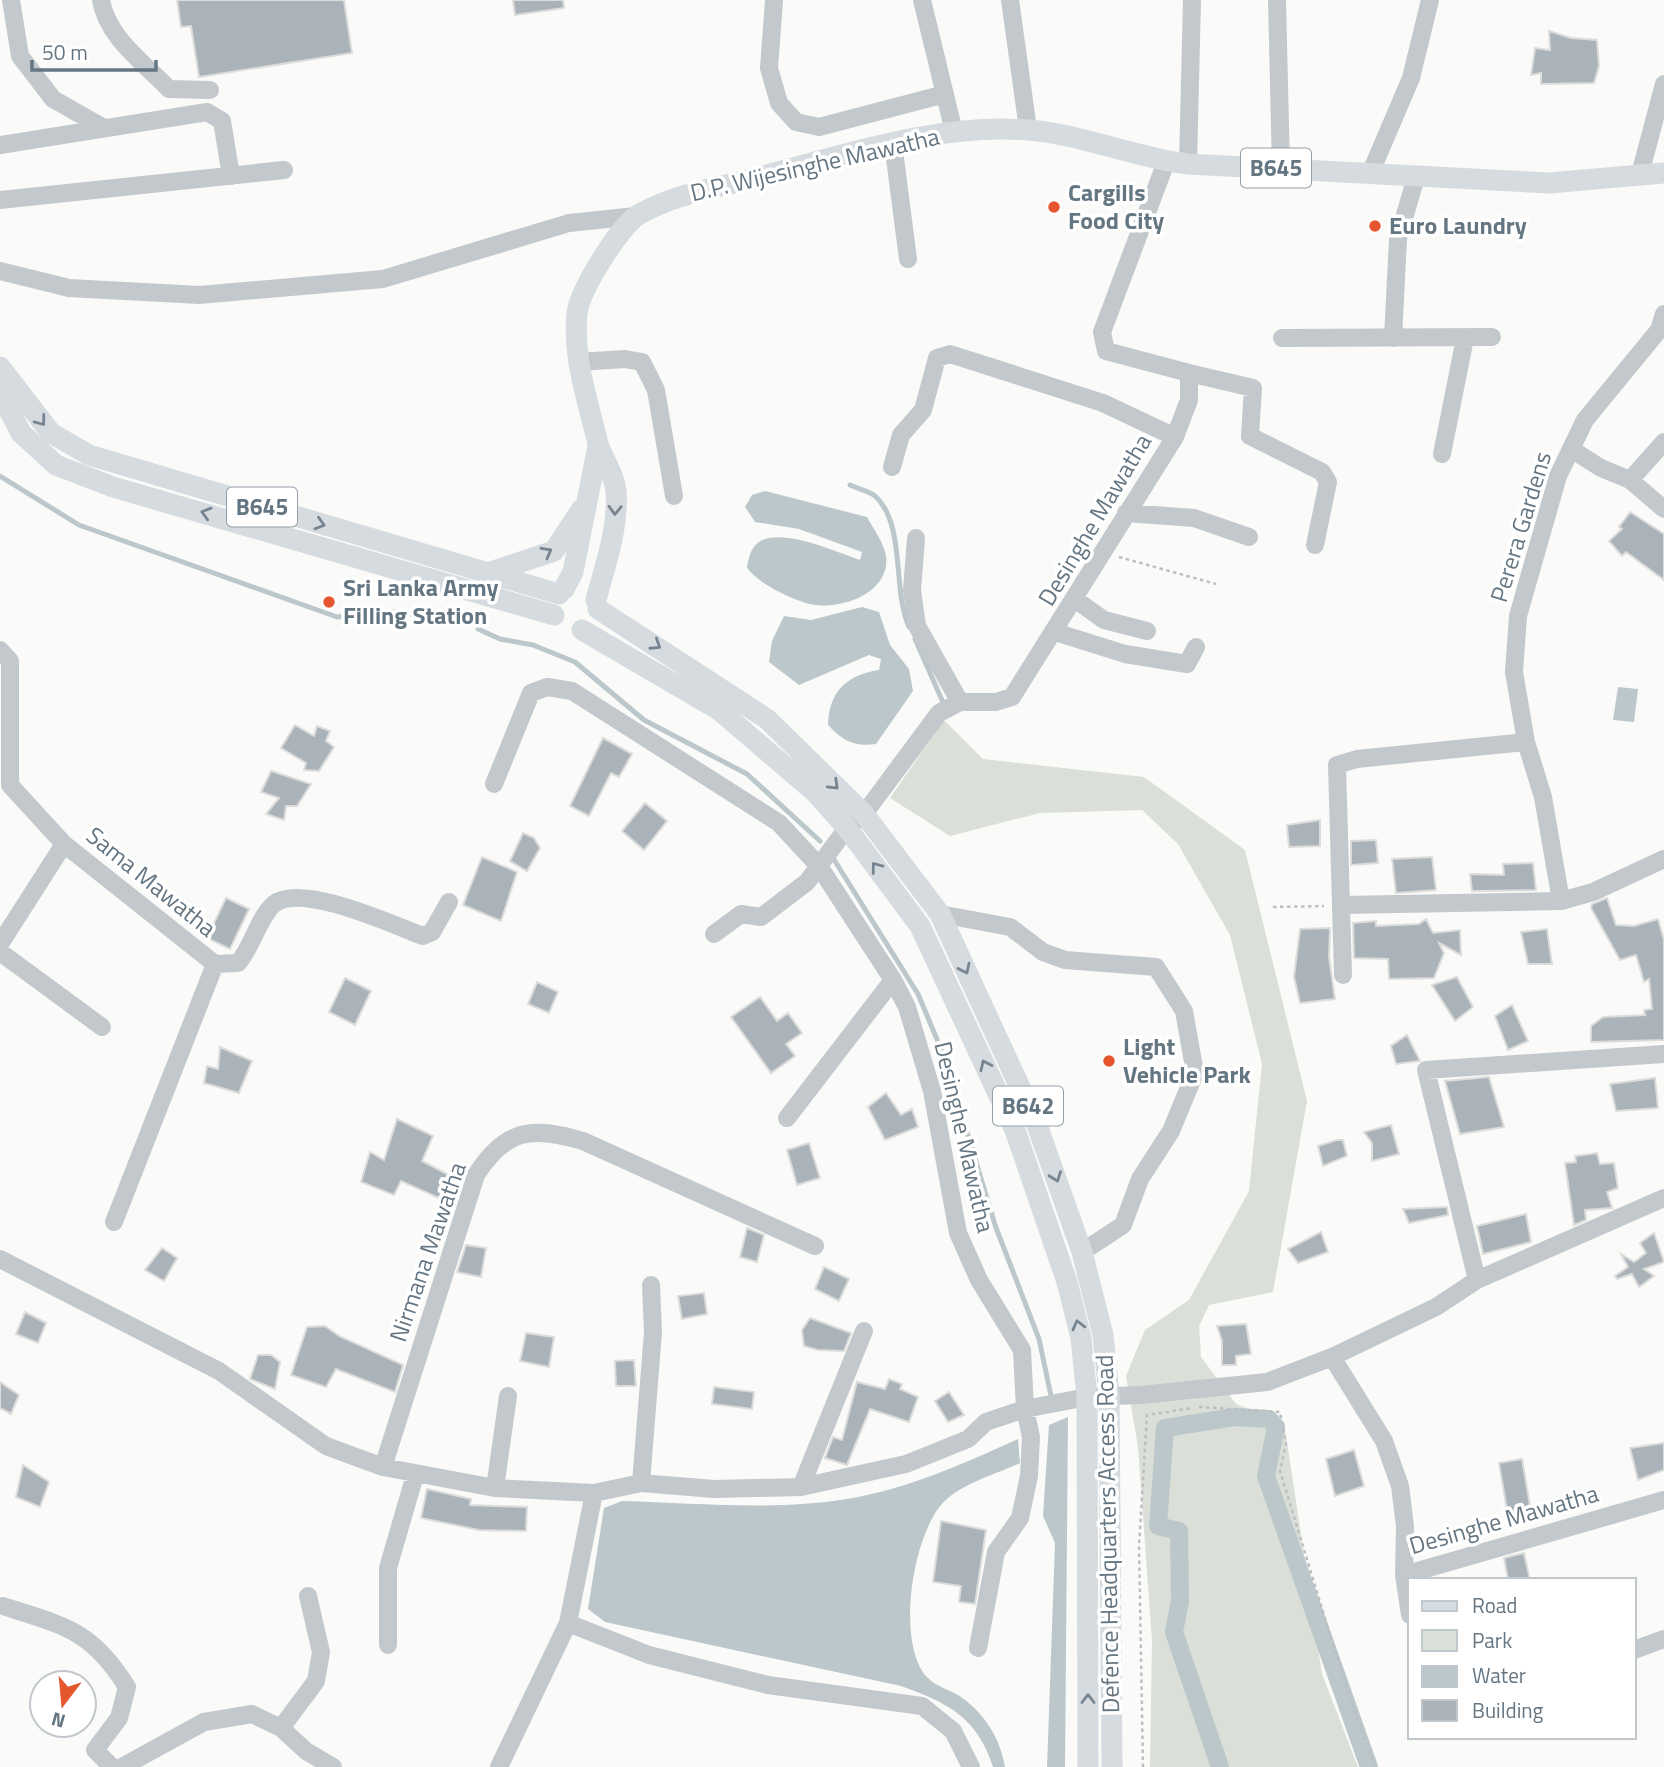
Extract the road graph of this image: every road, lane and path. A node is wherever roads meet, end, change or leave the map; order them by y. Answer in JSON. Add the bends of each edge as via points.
{"nodes":[{"id":1,"x":11,"y":0,"type":"edge"},
{"id":2,"x":101,"y":0,"type":"edge"},
{"id":3,"x":774,"y":0,"type":"edge"},
{"id":4,"x":922,"y":0,"type":"edge"},
{"id":5,"x":1010,"y":0,"type":"edge"},
{"id":6,"x":1192,"y":0,"type":"edge"},
{"id":7,"x":1277,"y":0,"type":"edge"},
{"id":8,"x":1430,"y":0,"type":"edge"},
{"id":9,"x":1664,"y":84,"type":"edge"},
{"id":10,"x":210,"y":90,"type":"dead end"},
{"id":11,"x":945,"y":94,"type":"junction"},
{"id":12,"x":103,"y":128,"type":"junction"},
{"id":13,"x":1028,"y":130,"type":"junction"},
{"id":14,"x":954,"y":132,"type":"junction"},
{"id":15,"x":893,"y":143,"type":"junction"},
{"id":16,"x":0,"y":145,"type":"edge"},
{"id":17,"x":1166,"y":162,"type":"junction"},
{"id":18,"x":1188,"y":164,"type":"junction"},
{"id":19,"x":1281,"y":168,"type":"junction"},
{"id":20,"x":284,"y":170,"type":"dead end"},
{"id":21,"x":1664,"y":173,"type":"edge"},
{"id":22,"x":1370,"y":174,"type":"junction"},
{"id":23,"x":1640,"y":174,"type":"junction"},
{"id":24,"x":231,"y":176,"type":"junction"},
{"id":25,"x":1416,"y":177,"type":"junction"},
{"id":26,"x":0,"y":200,"type":"edge"},
{"id":27,"x":636,"y":216,"type":"junction"},
{"id":28,"x":908,"y":259,"type":"dead end"},
{"id":29,"x":0,"y":271,"type":"edge"},
{"id":30,"x":1664,"y":314,"type":"edge"},
{"id":31,"x":1492,"y":337,"type":"dead end"},
{"id":32,"x":1282,"y":338,"type":"dead end"},
{"id":33,"x":1393,"y":338,"type":"junction"},
{"id":34,"x":1465,"y":338,"type":"junction"},
{"id":35,"x":578,"y":362,"type":"junction"},
{"id":36,"x":0,"y":366,"type":"edge"},
{"id":37,"x":1189,"y":373,"type":"junction"},
{"id":38,"x":0,"y":393,"type":"edge"},
{"id":39,"x":1175,"y":437,"type":"junction"},
{"id":40,"x":1664,"y":442,"type":"edge"},
{"id":41,"x":598,"y":446,"type":"junction"},
{"id":42,"x":1571,"y":449,"type":"junction"},
{"id":43,"x":1442,"y":454,"type":"dead end"},
{"id":44,"x":892,"y":467,"type":"dead end"},
{"id":45,"x":1630,"y":480,"type":"junction"},
{"id":46,"x":674,"y":496,"type":"dead end"},
{"id":47,"x":586,"y":502,"type":"junction"},
{"id":48,"x":1664,"y":509,"type":"edge"},
{"id":49,"x":1126,"y":513,"type":"junction"},
{"id":50,"x":1249,"y":537,"type":"dead end"},
{"id":51,"x":916,"y":538,"type":"dead end"},
{"id":52,"x":1315,"y":545,"type":"dead end"},
{"id":53,"x":1102,"y":553,"type":"junction"},
{"id":54,"x":486,"y":573,"type":"junction"},
{"id":55,"x":1216,"y":584,"type":"dead end"},
{"id":56,"x":561,"y":591,"type":"junction"},
{"id":57,"x":1076,"y":600,"type":"junction"},
{"id":58,"x":597,"y":604,"type":"junction"},
{"id":59,"x":554,"y":615,"type":"junction"},
{"id":60,"x":582,"y":630,"type":"junction"},
{"id":61,"x":1147,"y":631,"type":"dead end"},
{"id":62,"x":1055,"y":632,"type":"junction"},
{"id":63,"x":1196,"y":647,"type":"dead end"},
{"id":64,"x":0,"y":650,"type":"edge"},
{"id":65,"x":960,"y":702,"type":"junction"},
{"id":66,"x":1526,"y":742,"type":"junction"},
{"id":67,"x":494,"y":784,"type":"dead end"},
{"id":68,"x":864,"y":814,"type":"junction"},
{"id":69,"x":847,"y":828,"type":"junction"},
{"id":70,"x":64,"y":844,"type":"junction"},
{"id":71,"x":1664,"y":859,"type":"edge"},
{"id":72,"x":819,"y":866,"type":"junction"},
{"id":73,"x":1561,"y":901,"type":"junction"},
{"id":74,"x":449,"y":902,"type":"dead end"},
{"id":75,"x":1341,"y":905,"type":"junction"},
{"id":76,"x":1273,"y":907,"type":"dead end"},
{"id":77,"x":940,"y":914,"type":"junction"},
{"id":78,"x":714,"y":934,"type":"dead end"},
{"id":79,"x":0,"y":944,"type":"edge"},
{"id":80,"x":0,"y":952,"type":"edge"},
{"id":81,"x":215,"y":964,"type":"junction"},
{"id":82,"x":1343,"y":975,"type":"dead end"},
{"id":83,"x":893,"y":981,"type":"junction"},
{"id":84,"x":102,"y":1027,"type":"dead end"},
{"id":85,"x":1664,"y":1054,"type":"edge"},
{"id":86,"x":787,"y":1118,"type":"dead end"},
{"id":87,"x":1664,"y":1198,"type":"edge"},
{"id":88,"x":114,"y":1222,"type":"dead end"},
{"id":89,"x":815,"y":1246,"type":"dead end"},
{"id":90,"x":1082,"y":1252,"type":"junction"},
{"id":91,"x":0,"y":1259,"type":"edge"},
{"id":92,"x":1477,"y":1280,"type":"junction"},
{"id":93,"x":650,"y":1285,"type":"dead end"},
{"id":94,"x":863,"y":1331,"type":"dead end"},
{"id":95,"x":1332,"y":1357,"type":"junction"},
{"id":96,"x":1109,"y":1395,"type":"junction"},
{"id":97,"x":508,"y":1396,"type":"dead end"},
{"id":98,"x":1087,"y":1397,"type":"junction"},
{"id":99,"x":1025,"y":1409,"type":"junction"},
{"id":100,"x":383,"y":1467,"type":"junction"},
{"id":101,"x":415,"y":1475,"type":"junction"},
{"id":102,"x":641,"y":1483,"type":"junction"},
{"id":103,"x":801,"y":1487,"type":"junction"},
{"id":104,"x":495,"y":1488,"type":"junction"},
{"id":105,"x":593,"y":1493,"type":"junction"},
{"id":106,"x":1664,"y":1500,"type":"edge"},
{"id":107,"x":1404,"y":1575,"type":"junction"},
{"id":108,"x":308,"y":1596,"type":"dead end"},
{"id":109,"x":1408,"y":1602,"type":"edge"},
{"id":110,"x":3,"y":1606,"type":"dead end"},
{"id":111,"x":568,"y":1623,"type":"junction"},
{"id":112,"x":1664,"y":1639,"type":"edge"},
{"id":113,"x":387,"y":1646,"type":"dead end"},
{"id":114,"x":978,"y":1648,"type":"dead end"},
{"id":115,"x":1636,"y":1649,"type":"edge"},
{"id":116,"x":281,"y":1728,"type":"junction"},
{"id":117,"x":112,"y":1767,"type":"edge"},
{"id":118,"x":122,"y":1767,"type":"edge"},
{"id":119,"x":333,"y":1767,"type":"edge"},
{"id":120,"x":499,"y":1767,"type":"edge"},
{"id":121,"x":971,"y":1767,"type":"edge"},
{"id":122,"x":1088,"y":1767,"type":"edge"},
{"id":123,"x":1112,"y":1767,"type":"edge"},
{"id":124,"x":1143,"y":1767,"type":"edge"},
{"id":125,"x":1375,"y":1767,"type":"edge"}],
"edges":[{"from":1,"to":12,"type":"street","via":[[20,56],[52,99]]},
{"from":2,"to":10,"type":"street","via":[[114,33],[169,89]]},
{"from":3,"to":11,"type":"street","via":[[769,68],[779,103],[796,122],[819,127]]},
{"from":4,"to":11,"type":"street"},
{"from":5,"to":13,"type":"street"},
{"from":6,"to":18,"type":"street"},
{"from":7,"to":19,"type":"street"},
{"from":8,"to":22,"type":"street","via":[[1411,78]]},
{"from":9,"to":23,"type":"street"},
{"from":11,"to":14,"type":"street"},
{"from":12,"to":16,"type":"street"},
{"from":12,"to":24,"type":"street","via":[[207,112],[222,121]]},
{"from":13,"to":14,"type":"main road","name":"D.P. Wijesinghe Mawatha","number":"B645"},
{"from":13,"to":17,"type":"main road","name":"D.P. Wijesinghe Mawatha","number":"B645","via":[[1096,141]]},
{"from":14,"to":15,"type":"main road","name":"D.P. Wijesinghe Mawatha","number":"B645"},
{"from":15,"to":27,"type":"main road","name":"D.P. Wijesinghe Mawatha","number":"B645","via":[[676,198]]},
{"from":15,"to":28,"type":"street"},
{"from":17,"to":18,"type":"main road","name":"D.P. Wijesinghe Mawatha","number":"B645"},
{"from":17,"to":37,"type":"street","via":[[1102,332],[1106,351]]},
{"from":18,"to":19,"type":"main road","name":"D.P. Wijesinghe Mawatha","number":"B645"},
{"from":19,"to":22,"type":"main road","name":"D.P. Wijesinghe Mawatha","number":"B645"},
{"from":20,"to":24,"type":"street"},
{"from":21,"to":23,"type":"main road","name":"D.P. Wijesinghe Mawatha","number":"B645"},
{"from":22,"to":25,"type":"main road","name":"D.P. Wijesinghe Mawatha","number":"B645"},
{"from":23,"to":25,"type":"main road","name":"D.P. Wijesinghe Mawatha","number":"B645","via":[[1549,183]]},
{"from":24,"to":26,"type":"street"},
{"from":25,"to":33,"type":"street","via":[[1398,239]]},
{"from":27,"to":29,"type":"street","via":[[569,223],[383,279],[199,295],[69,288]]},
{"from":27,"to":35,"type":"main road","name":"D.P. Wijesinghe Mawatha","number":"B645","via":[[604,253],[577,310]]},
{"from":30,"to":42,"type":"street","name":"Perera Gardens","via":[[1659,330],[1585,420]]},
{"from":31,"to":34,"type":"street"},
{"from":32,"to":33,"type":"street"},
{"from":33,"to":34,"type":"street"},
{"from":34,"to":43,"type":"street"},
{"from":35,"to":41,"type":"main road","name":"D.P. Wijesinghe Mawatha","number":"B645"},
{"from":35,"to":46,"type":"street","via":[[642,362],[656,390]]},
{"from":36,"to":54,"type":"main road","number":"B645","one_way":true,"via":[[51,433],[89,455]]},
{"from":37,"to":39,"type":"street","name":"Desinghe Mawatha","via":[[1189,400]]},
{"from":37,"to":52,"type":"street","via":[[1253,387],[1250,436],[1322,472],[1328,482]]},
{"from":59,"to":38,"type":"main road","number":"B645","one_way":true,"via":[[113,487],[56,465],[21,433]]},
{"from":39,"to":44,"type":"street","via":[[1103,403],[950,354],[937,358],[923,410],[901,435]]},
{"from":39,"to":49,"type":"street","name":"Desinghe Mawatha"},
{"from":40,"to":45,"type":"street"},
{"from":41,"to":47,"type":"main road","name":"D.P. Wijesinghe Mawatha","number":"B645"},
{"from":41,"to":58,"type":"main road","name":"D.P. Wijesinghe Mawatha","number":"B645","one_way":true,"via":[[616,489],[616,510]]},
{"from":42,"to":45,"type":"street"},
{"from":42,"to":66,"type":"street","name":"Perera Gardens","via":[[1558,476],[1518,616],[1514,672]]},
{"from":45,"to":48,"type":"street"},
{"from":54,"to":47,"type":"main road","one_way":true,"via":[[554,551]]},
{"from":47,"to":56,"type":"main road","name":"D.P. Wijesinghe Mawatha","number":"B645","via":[[573,572]]},
{"from":49,"to":50,"type":"street","via":[[1194,518]]},
{"from":49,"to":53,"type":"street","name":"Desinghe Mawatha"},
{"from":51,"to":65,"type":"street","via":[[912,590],[918,626]]},
{"from":53,"to":55,"type":"path"},
{"from":53,"to":57,"type":"street","name":"Desinghe Mawatha"},
{"from":54,"to":56,"type":"main road","number":"B645"},
{"from":56,"to":58,"type":"main road","via":[[579,586]]},
{"from":56,"to":59,"type":"main road","via":[[553,604]]},
{"from":57,"to":61,"type":"street","via":[[1104,620]]},
{"from":57,"to":62,"type":"street","name":"Desinghe Mawatha"},
{"from":58,"to":60,"type":"main road","via":[[594,622]]},
{"from":58,"to":68,"type":"main road","name":"Defence Headquarters Access Road","number":"B642","one_way":true,"via":[[767,719]]},
{"from":59,"to":60,"type":"main road","via":[[568,630]]},
{"from":60,"to":69,"type":"main road","name":"Defence Headquarters Access Road","number":"B642","via":[[719,710],[816,793]]},
{"from":62,"to":63,"type":"street","via":[[1125,654],[1187,664]]},
{"from":62,"to":65,"type":"street","name":"Desinghe Mawatha","via":[[1013,697]]},
{"from":64,"to":70,"type":"street","name":"Sama Mawatha","via":[[10,661],[10,785]]},
{"from":65,"to":68,"type":"street","via":[[939,713]]},
{"from":66,"to":73,"type":"street","name":"Perera Gardens","via":[[1543,797]]},
{"from":66,"to":75,"type":"street","via":[[1357,759],[1337,765]]},
{"from":67,"to":72,"type":"street","name":"Desinghe Mawatha","via":[[531,693],[547,687],[572,691],[779,823]]},
{"from":68,"to":69,"type":"street"},
{"from":68,"to":77,"type":"main road","name":"Defence Headquarters Access Road","number":"B642"},
{"from":69,"to":72,"type":"street"},
{"from":98,"to":69,"type":"main road","name":"Defence Headquarters Access Road","number":"B642","one_way":true,"via":[[1081,1338],[1067,1282],[1015,1130],[920,926]]},
{"from":70,"to":79,"type":"street"},
{"from":70,"to":81,"type":"street","name":"Sama Mawatha"},
{"from":71,"to":73,"type":"street","via":[[1594,892]]},
{"from":72,"to":78,"type":"street","via":[[807,882],[761,917],[741,914]]},
{"from":72,"to":83,"type":"street","name":"Desinghe Mawatha"},
{"from":73,"to":75,"type":"street"},
{"from":74,"to":81,"type":"street","name":"Sama Mawatha","via":[[432,932],[423,936],[327,902],[300,896],[284,899],[268,912],[238,963]]},
{"from":75,"to":76,"type":"path"},
{"from":75,"to":82,"type":"street"},
{"from":77,"to":90,"type":"main road","name":"Defence Headquarters Access Road","number":"B642","one_way":true,"via":[[1036,1122]]},
{"from":77,"to":90,"type":"street","via":[[1010,927],[1043,953],[1065,960],[1156,967],[1184,1011],[1195,1073],[1171,1131],[1140,1179],[1124,1224]]},
{"from":80,"to":84,"type":"street"},
{"from":81,"to":88,"type":"street"},
{"from":83,"to":86,"type":"street"},
{"from":83,"to":99,"type":"street","name":"Desinghe Mawatha","via":[[907,1007],[932,1091],[958,1233],[979,1280],[1022,1350]]},
{"from":85,"to":92,"type":"street","via":[[1426,1070]]},
{"from":87,"to":92,"type":"street"},
{"from":89,"to":100,"type":"street","name":"Nirmana Mawatha","via":[[583,1140],[549,1130],[517,1136],[491,1150],[476,1175]]},
{"from":90,"to":96,"type":"main road","name":"Defence Headquarters Access Road","number":"B642","via":[[1103,1335]]},
{"from":91,"to":100,"type":"street","via":[[219,1371],[326,1446]]},
{"from":92,"to":95,"type":"street","via":[[1436,1307]]},
{"from":93,"to":102,"type":"street","via":[[653,1332]]},
{"from":94,"to":103,"type":"street"},
{"from":95,"to":96,"type":"street","via":[[1267,1382]]},
{"from":95,"to":107,"type":"street","name":"Desinghe Mawatha","via":[[1384,1441],[1400,1486]]},
{"from":96,"to":98,"type":"street"},
{"from":96,"to":123,"type":"main road","name":"Defence Headquarters Access Road","number":"B642"},
{"from":97,"to":104,"type":"street"},
{"from":98,"to":99,"type":"street"},
{"from":122,"to":98,"type":"main road","name":"Defence Headquarters Access Road","number":"B642","one_way":true},
{"from":99,"to":103,"type":"street","via":[[986,1422],[968,1439],[906,1464]]},
{"from":99,"to":114,"type":"street","name":"Desinghe Mawatha","via":[[1031,1437],[1020,1518],[996,1552]]},
{"from":100,"to":101,"type":"street"},
{"from":101,"to":104,"type":"street"},
{"from":101,"to":113,"type":"street","via":[[388,1567]]},
{"from":102,"to":103,"type":"street","via":[[714,1489]]},
{"from":102,"to":105,"type":"street"},
{"from":104,"to":105,"type":"street"},
{"from":105,"to":111,"type":"street"},
{"from":106,"to":107,"type":"street","name":"Desinghe Mawatha"},
{"from":107,"to":109,"type":"street"},
{"from":108,"to":116,"type":"street","via":[[321,1652],[316,1681]]},
{"from":110,"to":117,"type":"street","via":[[66,1626],[108,1656],[127,1687],[119,1718],[95,1750]]},
{"from":111,"to":120,"type":"street"},
{"from":111,"to":121,"type":"street","via":[[649,1655],[768,1685],[922,1706],[953,1731]]},
{"from":112,"to":115,"type":"street"},
{"from":116,"to":118,"type":"street","via":[[252,1714],[204,1723]]},
{"from":116,"to":119,"type":"street"},
{"from":124,"to":125,"type":"path","via":[[1139,1546],[1147,1415],[1200,1407],[1280,1412],[1286,1444],[1280,1471]]}]}
